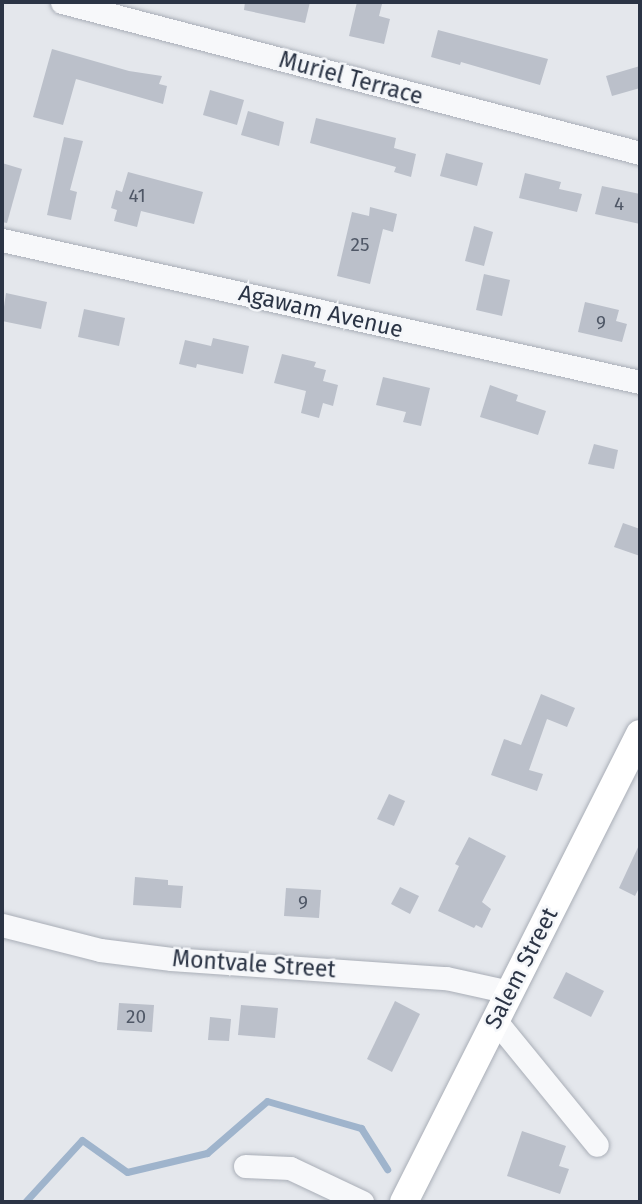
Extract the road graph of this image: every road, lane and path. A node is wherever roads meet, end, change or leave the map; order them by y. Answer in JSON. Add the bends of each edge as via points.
{"nodes":[{"id":1,"x":62,"y":2,"type":"edge"},
{"id":2,"x":640,"y":153,"type":"edge"},
{"id":3,"x":2,"y":240,"type":"edge"},
{"id":4,"x":640,"y":382,"type":"edge"},
{"id":5,"x":640,"y":734,"type":"edge"},
{"id":6,"x":2,"y":925,"type":"edge"},
{"id":7,"x":509,"y":992,"type":"junction"},
{"id":8,"x":495,"y":1020,"type":"junction"},
{"id":9,"x":597,"y":1144,"type":"dead end"},
{"id":10,"x":245,"y":1166,"type":"dead end"},
{"id":11,"x":362,"y":1202,"type":"edge"},
{"id":12,"x":404,"y":1202,"type":"edge"}],
"edges":[{"from":1,"to":2,"type":"street","name":"Muriel Terrace"},
{"from":3,"to":4,"type":"street","name":"Agawam Avenue"},
{"from":5,"to":7,"type":"main road","name":"Salem Street"},
{"from":6,"to":7,"type":"street","name":"Montvale Street","via":[[100,950],[446,978]]},
{"from":7,"to":8,"type":"main road","name":"Salem Street"},
{"from":8,"to":9,"type":"street"},
{"from":8,"to":12,"type":"main road","name":"Salem Street"},
{"from":10,"to":11,"type":"street","via":[[290,1168]]}]}
